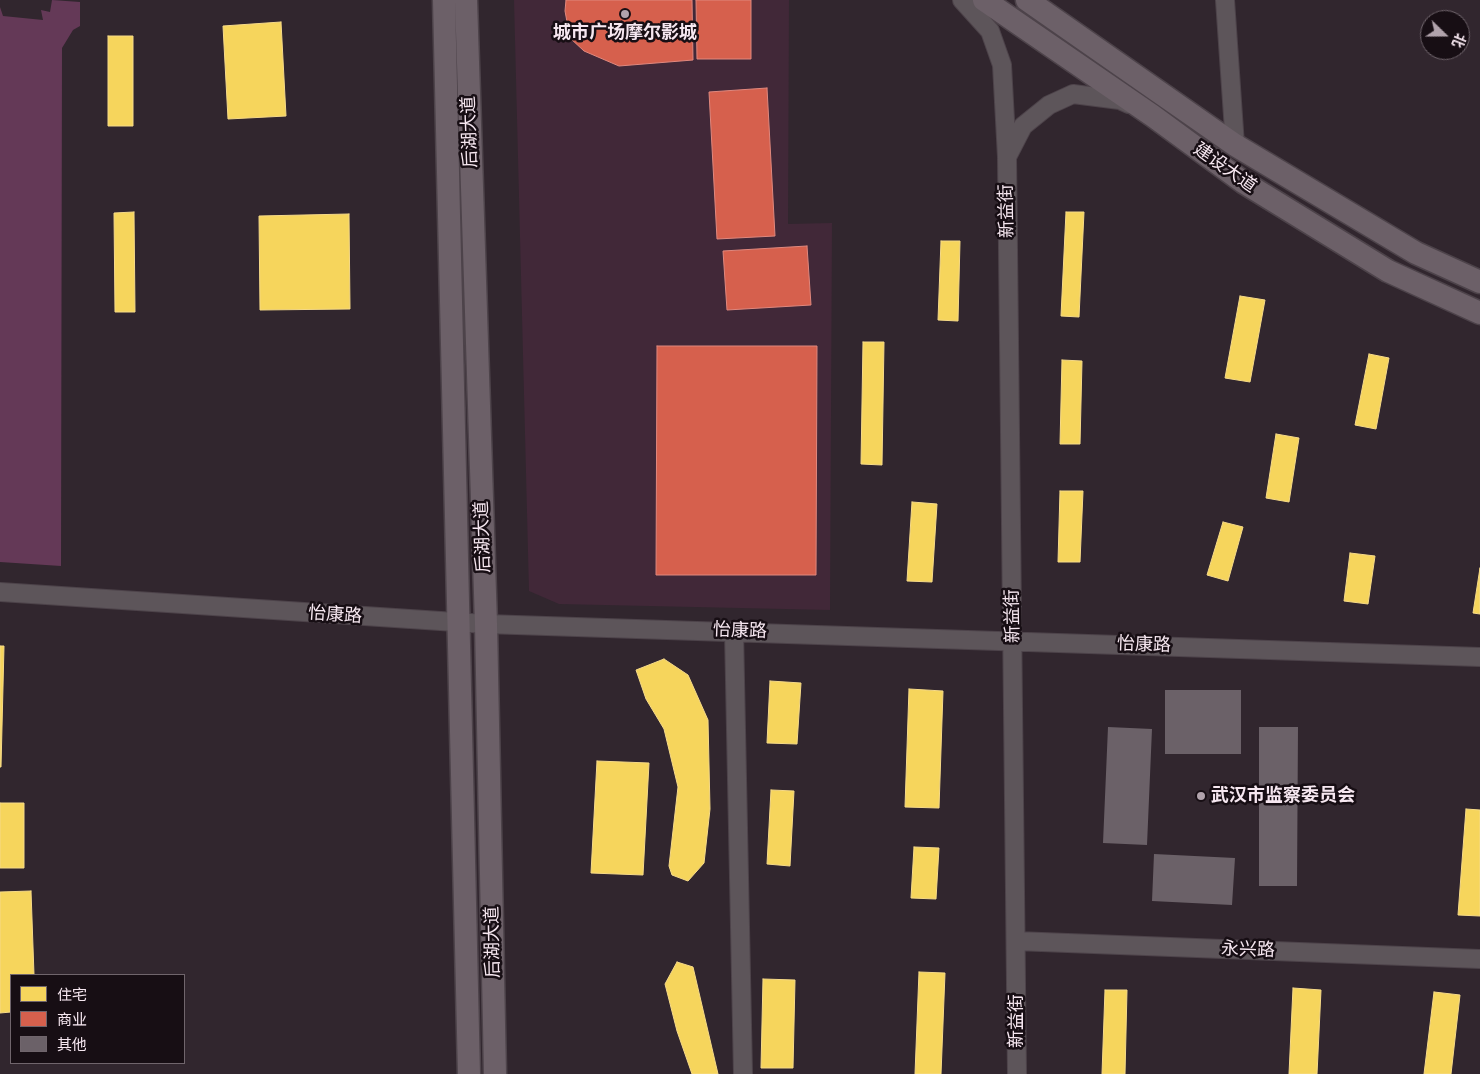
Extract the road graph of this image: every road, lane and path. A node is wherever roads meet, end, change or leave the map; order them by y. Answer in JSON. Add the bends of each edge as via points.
{"nodes":[{"id":1,"x":444,"y":0,"type":"edge"},
{"id":2,"x":466,"y":0,"type":"edge"},
{"id":3,"x":962,"y":0,"type":"edge"},
{"id":4,"x":984,"y":0,"type":"edge"},
{"id":5,"x":1027,"y":0,"type":"edge"},
{"id":6,"x":1225,"y":0,"type":"edge"},
{"id":7,"x":1153,"y":116,"type":"junction"},
{"id":8,"x":1235,"y":145,"type":"junction"},
{"id":9,"x":1007,"y":157,"type":"junction"},
{"id":10,"x":1480,"y":282,"type":"edge"},
{"id":11,"x":1480,"y":313,"type":"edge"},
{"id":12,"x":0,"y":592,"type":"edge"},
{"id":13,"x":458,"y":623,"type":"junction"},
{"id":14,"x":486,"y":624,"type":"junction"},
{"id":15,"x":734,"y":631,"type":"junction"},
{"id":16,"x":1013,"y":641,"type":"junction"},
{"id":17,"x":1480,"y":657,"type":"edge"},
{"id":18,"x":1016,"y":941,"type":"junction"},
{"id":19,"x":1480,"y":959,"type":"edge"},
{"id":20,"x":469,"y":1074,"type":"edge"},
{"id":21,"x":495,"y":1074,"type":"edge"},
{"id":22,"x":743,"y":1074,"type":"edge"},
{"id":23,"x":1017,"y":1074,"type":"edge"}],
"edges":[{"from":1,"to":13,"type":"main road","name":"后湖大道"},
{"from":2,"to":14,"type":"main road","name":"后湖大道"},
{"from":3,"to":9,"type":"street","name":"新益街","via":[[990,31],[1002,65]]},
{"from":4,"to":7,"type":"main road","name":"建设大道"},
{"from":5,"to":8,"type":"main road","name":"建设大道"},
{"from":6,"to":8,"type":"street"},
{"from":7,"to":9,"type":"street","via":[[1120,100],[1073,94],[1049,105],[1023,126]]},
{"from":7,"to":11,"type":"main road","name":"建设大道","via":[[1242,182],[1380,266]]},
{"from":8,"to":10,"type":"main road","name":"建设大道","via":[[1416,253]]},
{"from":9,"to":16,"type":"street","name":"新益街"},
{"from":12,"to":13,"type":"street","name":"怡康路"},
{"from":13,"to":14,"type":"street","name":"怡康路"},
{"from":13,"to":20,"type":"main road","name":"后湖大道"},
{"from":14,"to":15,"type":"street","name":"怡康路"},
{"from":14,"to":21,"type":"main road","name":"后湖大道"},
{"from":15,"to":16,"type":"street","name":"怡康路"},
{"from":15,"to":22,"type":"street"},
{"from":16,"to":17,"type":"street","name":"怡康路"},
{"from":16,"to":18,"type":"street","name":"新益街"},
{"from":18,"to":19,"type":"street","name":"永兴路"},
{"from":18,"to":23,"type":"street","name":"新益街"}]}
